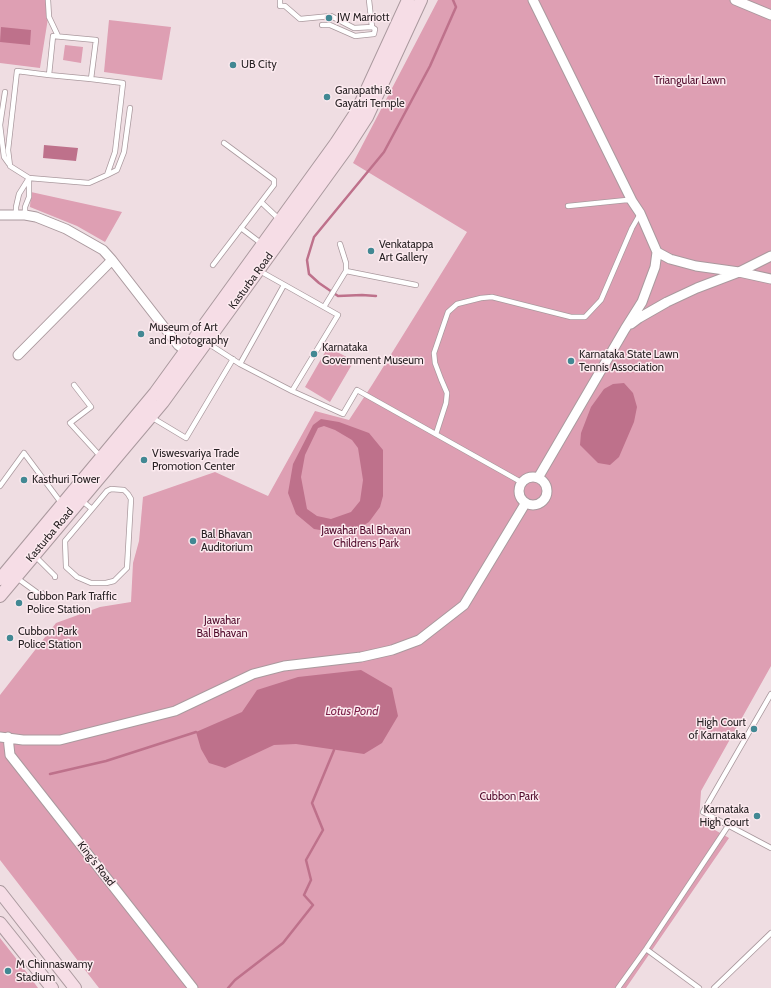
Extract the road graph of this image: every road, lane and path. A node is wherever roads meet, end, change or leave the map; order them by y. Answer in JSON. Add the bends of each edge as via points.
{"nodes":[{"id":1,"x":48,"y":0,"type":"edge"},
{"id":2,"x":280,"y":0,"type":"edge"},
{"id":3,"x":369,"y":0,"type":"edge"},
{"id":4,"x":408,"y":0,"type":"edge"},
{"id":5,"x":422,"y":0,"type":"edge"},
{"id":6,"x":533,"y":0,"type":"edge"},
{"id":7,"x":735,"y":0,"type":"edge"},
{"id":8,"x":771,"y":15,"type":"edge"},
{"id":9,"x":322,"y":25,"type":"dead end"},
{"id":10,"x":372,"y":27,"type":"junction"},
{"id":11,"x":58,"y":36,"type":"junction"},
{"id":12,"x":49,"y":75,"type":"junction"},
{"id":13,"x":91,"y":79,"type":"junction"},
{"id":14,"x":5,"y":92,"type":"dead end"},
{"id":15,"x":130,"y":108,"type":"dead end"},
{"id":16,"x":224,"y":143,"type":"dead end"},
{"id":17,"x":10,"y":166,"type":"junction"},
{"id":18,"x":107,"y":175,"type":"junction"},
{"id":19,"x":29,"y":178,"type":"junction"},
{"id":20,"x":632,"y":201,"type":"junction"},
{"id":21,"x":261,"y":202,"type":"junction"},
{"id":22,"x":568,"y":206,"type":"dead end"},
{"id":23,"x":640,"y":213,"type":"junction"},
{"id":24,"x":0,"y":215,"type":"edge"},
{"id":25,"x":21,"y":215,"type":"junction"},
{"id":26,"x":280,"y":220,"type":"junction"},
{"id":27,"x":241,"y":228,"type":"junction"},
{"id":28,"x":262,"y":244,"type":"junction"},
{"id":29,"x":340,"y":244,"type":"dead end"},
{"id":30,"x":657,"y":252,"type":"junction"},
{"id":31,"x":771,"y":256,"type":"edge"},
{"id":32,"x":112,"y":260,"type":"junction"},
{"id":33,"x":213,"y":265,"type":"dead end"},
{"id":34,"x":258,"y":270,"type":"junction"},
{"id":35,"x":346,"y":271,"type":"junction"},
{"id":36,"x":739,"y":272,"type":"junction"},
{"id":37,"x":771,"y":279,"type":"edge"},
{"id":38,"x":284,"y":285,"type":"junction"},
{"id":39,"x":416,"y":285,"type":"dead end"},
{"id":40,"x":324,"y":307,"type":"junction"},
{"id":41,"x":625,"y":328,"type":"junction"},
{"id":42,"x":206,"y":342,"type":"junction"},
{"id":43,"x":186,"y":351,"type":"junction"},
{"id":44,"x":18,"y":355,"type":"dead end"},
{"id":45,"x":233,"y":359,"type":"junction"},
{"id":46,"x":240,"y":364,"type":"junction"},
{"id":47,"x":74,"y":385,"type":"dead end"},
{"id":48,"x":292,"y":391,"type":"junction"},
{"id":49,"x":151,"y":417,"type":"junction"},
{"id":50,"x":436,"y":434,"type":"junction"},
{"id":51,"x":101,"y":457,"type":"junction"},
{"id":52,"x":538,"y":478,"type":"junction"},
{"id":53,"x":521,"y":482,"type":"junction"},
{"id":54,"x":0,"y":486,"type":"edge"},
{"id":55,"x":80,"y":499,"type":"junction"},
{"id":56,"x":62,"y":504,"type":"junction"},
{"id":57,"x":525,"y":504,"type":"junction"},
{"id":58,"x":92,"y":509,"type":"junction"},
{"id":59,"x":34,"y":555,"type":"junction"},
{"id":60,"x":15,"y":577,"type":"junction"},
{"id":61,"x":55,"y":577,"type":"dead end"},
{"id":62,"x":0,"y":579,"type":"edge"},
{"id":63,"x":42,"y":593,"type":"dead end"},
{"id":64,"x":0,"y":596,"type":"edge"},
{"id":65,"x":771,"y":694,"type":"edge"},
{"id":66,"x":4,"y":737,"type":"edge"},
{"id":67,"x":728,"y":826,"type":"junction"},
{"id":68,"x":771,"y":848,"type":"edge"},
{"id":69,"x":0,"y":892,"type":"edge"},
{"id":70,"x":0,"y":923,"type":"edge"},
{"id":71,"x":771,"y":933,"type":"edge"},
{"id":72,"x":646,"y":949,"type":"junction"},
{"id":73,"x":52,"y":988,"type":"edge"},
{"id":74,"x":75,"y":988,"type":"edge"},
{"id":75,"x":193,"y":988,"type":"edge"},
{"id":76,"x":618,"y":988,"type":"edge"},
{"id":77,"x":699,"y":988,"type":"edge"},
{"id":78,"x":714,"y":988,"type":"edge"}],
"edges":[{"from":1,"to":11,"type":"lane","via":[[49,17]]},
{"from":2,"to":10,"type":"lane","via":[[280,6],[285,6],[300,19],[331,16],[354,28]]},
{"from":3,"to":10,"type":"lane"},
{"from":4,"to":26,"type":"main road","name":"Kasturba Road","via":[[357,111]]},
{"from":5,"to":34,"type":"main road","name":"Kasturba Road","via":[[367,117]]},
{"from":6,"to":20,"type":"street"},
{"from":7,"to":8,"type":"street"},
{"from":9,"to":10,"type":"lane","via":[[330,25],[355,36],[374,34]]},
{"from":11,"to":12,"type":"lane","via":[[53,36]]},
{"from":11,"to":13,"type":"lane","via":[[96,40]]},
{"from":12,"to":13,"type":"lane"},
{"from":12,"to":17,"type":"lane","via":[[17,71],[8,150]]},
{"from":13,"to":18,"type":"lane","via":[[123,83],[115,152]]},
{"from":14,"to":17,"type":"lane","via":[[0,125],[4,157]]},
{"from":15,"to":18,"type":"lane","via":[[124,152],[117,170]]},
{"from":16,"to":21,"type":"lane","via":[[274,180],[274,185]]},
{"from":17,"to":19,"type":"lane"},
{"from":18,"to":19,"type":"lane","via":[[89,183]]},
{"from":19,"to":25,"type":"lane","via":[[29,197]]},
{"from":19,"to":25,"type":"lane","via":[[19,194],[16,207]]},
{"from":20,"to":22,"type":"lane"},
{"from":20,"to":23,"type":"street"},
{"from":21,"to":26,"type":"lane"},
{"from":21,"to":27,"type":"lane"},
{"from":23,"to":30,"type":"street"},
{"from":23,"to":50,"type":"lane","via":[[601,300],[585,317],[571,317],[492,297],[457,304],[448,312],[434,353],[435,363],[447,393]]},
{"from":24,"to":25,"type":"street"},
{"from":25,"to":32,"type":"street","via":[[36,217],[66,229],[103,250]]},
{"from":26,"to":28,"type":"main road","name":"Kasturba Road"},
{"from":27,"to":28,"type":"lane"},
{"from":27,"to":33,"type":"lane"},
{"from":28,"to":43,"type":"main road","name":"Kasturba Road"},
{"from":29,"to":35,"type":"lane"},
{"from":30,"to":36,"type":"street","via":[[670,259],[696,266]]},
{"from":30,"to":41,"type":"street","via":[[655,267],[642,302]]},
{"from":31,"to":36,"type":"street"},
{"from":32,"to":43,"type":"street","via":[[178,345]]},
{"from":32,"to":44,"type":"street"},
{"from":34,"to":38,"type":"lane"},
{"from":34,"to":42,"type":"main road","name":"Kasturba Road"},
{"from":35,"to":39,"type":"lane"},
{"from":35,"to":40,"type":"lane"},
{"from":36,"to":37,"type":"street"},
{"from":36,"to":41,"type":"street","via":[[667,302]]},
{"from":38,"to":40,"type":"lane"},
{"from":38,"to":46,"type":"lane"},
{"from":40,"to":48,"type":"lane","via":[[338,315]]},
{"from":41,"to":52,"type":"street"},
{"from":42,"to":45,"type":"lane"},
{"from":42,"to":49,"type":"main road","name":"Kasturba Road"},
{"from":43,"to":51,"type":"main road","name":"Kasturba Road","via":[[155,393]]},
{"from":45,"to":46,"type":"lane"},
{"from":45,"to":49,"type":"lane","via":[[186,438]]},
{"from":46,"to":48,"type":"lane"},
{"from":47,"to":51,"type":"lane","via":[[91,407],[70,423]]},
{"from":48,"to":50,"type":"lane","via":[[343,414],[357,390]]},
{"from":49,"to":55,"type":"main road","name":"Kasturba Road"},
{"from":50,"to":53,"type":"lane"},
{"from":51,"to":56,"type":"main road","name":"Kasturba Road"},
{"from":52,"to":53,"type":"street","via":[[530,477]]},
{"from":52,"to":57,"type":"street","via":[[547,488],[545,499],[536,506]]},
{"from":53,"to":57,"type":"street","via":[[518,495]]},
{"from":54,"to":56,"type":"lane","via":[[24,453]]},
{"from":55,"to":58,"type":"lane"},
{"from":55,"to":59,"type":"main road","name":"Kasturba Road"},
{"from":56,"to":62,"type":"main road","name":"Kasturba Road"},
{"from":57,"to":66,"type":"street","via":[[464,605],[419,640],[362,657],[284,666],[253,674],[175,711],[60,740]]},
{"from":58,"to":58,"type":"lane","via":[[65,541],[66,567],[77,577],[91,582],[114,582],[127,568],[131,499],[124,490],[111,489]]},
{"from":59,"to":60,"type":"main road","name":"Kasturba Road"},
{"from":59,"to":61,"type":"lane"},
{"from":60,"to":63,"type":"lane","via":[[39,594]]},
{"from":60,"to":64,"type":"main road","name":"Kasturba Road"},
{"from":65,"to":67,"type":"lane","via":[[703,812]]},
{"from":66,"to":75,"type":"street","name":"King's Road","via":[[10,755]]},
{"from":67,"to":68,"type":"lane"},
{"from":67,"to":72,"type":"lane"},
{"from":69,"to":74,"type":"main road"},
{"from":70,"to":73,"type":"main road"},
{"from":71,"to":78,"type":"lane"},
{"from":72,"to":76,"type":"lane"},
{"from":72,"to":77,"type":"lane"}]}
